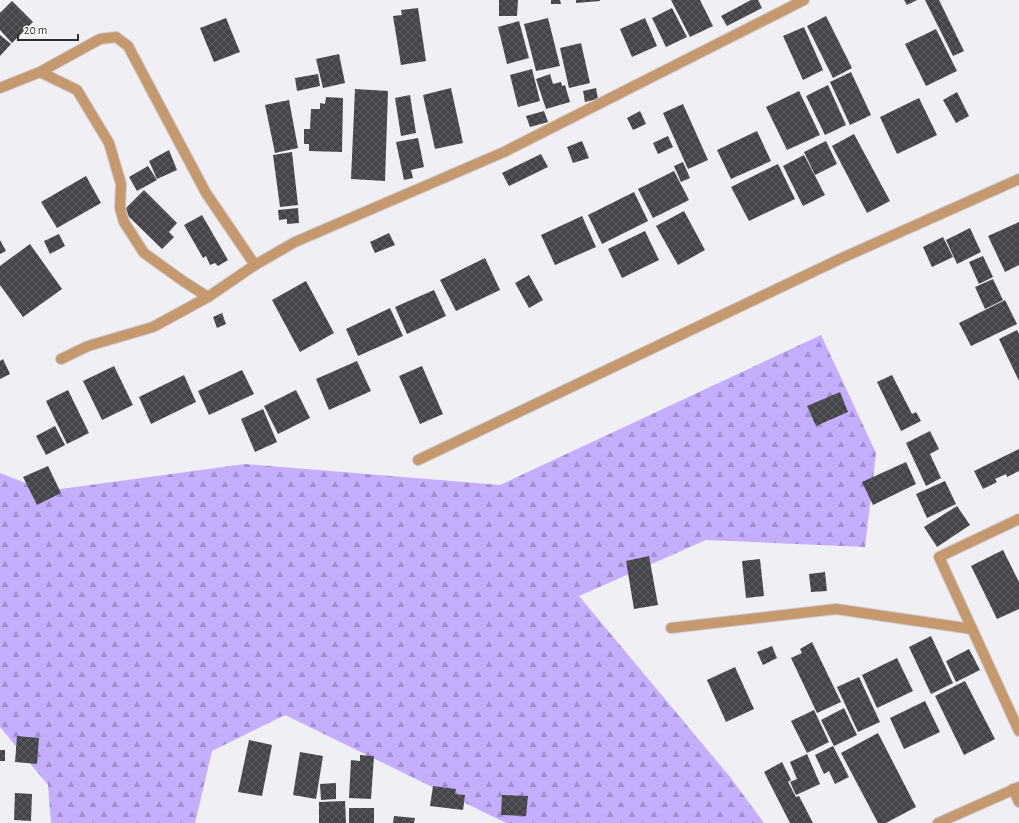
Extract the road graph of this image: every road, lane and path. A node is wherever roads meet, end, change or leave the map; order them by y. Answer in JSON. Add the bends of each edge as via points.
{"nodes":[{"id":1,"x":804,"y":0,"type":"edge"},
{"id":2,"x":40,"y":72,"type":"junction"},
{"id":3,"x":0,"y":88,"type":"edge"},
{"id":4,"x":1019,"y":179,"type":"edge"},
{"id":5,"x":255,"y":265,"type":"junction"},
{"id":6,"x":208,"y":297,"type":"junction"},
{"id":7,"x":61,"y":359,"type":"dead end"},
{"id":8,"x":418,"y":460,"type":"dead end"},
{"id":9,"x":1019,"y":519,"type":"edge"},
{"id":10,"x":671,"y":628,"type":"dead end"},
{"id":11,"x":972,"y":629,"type":"junction"},
{"id":12,"x":1019,"y":731,"type":"edge"},
{"id":13,"x":1016,"y":788,"type":"edge"},
{"id":14,"x":1019,"y":802,"type":"edge"},
{"id":15,"x":938,"y":823,"type":"edge"}],
"edges":[{"from":1,"to":5,"type":"street","via":[[504,152],[294,242]]},
{"from":2,"to":3,"type":"street"},
{"from":2,"to":5,"type":"street","via":[[100,39],[116,37],[128,46],[206,193]]},
{"from":2,"to":6,"type":"street","via":[[77,90],[108,143],[121,184],[120,208],[124,222],[144,253]]},
{"from":4,"to":8,"type":"street","via":[[842,258]]},
{"from":5,"to":6,"type":"street"},
{"from":6,"to":7,"type":"street","via":[[153,327],[88,346]]},
{"from":9,"to":11,"type":"street","via":[[939,557]]},
{"from":10,"to":11,"type":"street","via":[[836,609]]},
{"from":11,"to":12,"type":"street"},
{"from":13,"to":14,"type":"street"},
{"from":13,"to":15,"type":"street"}]}
